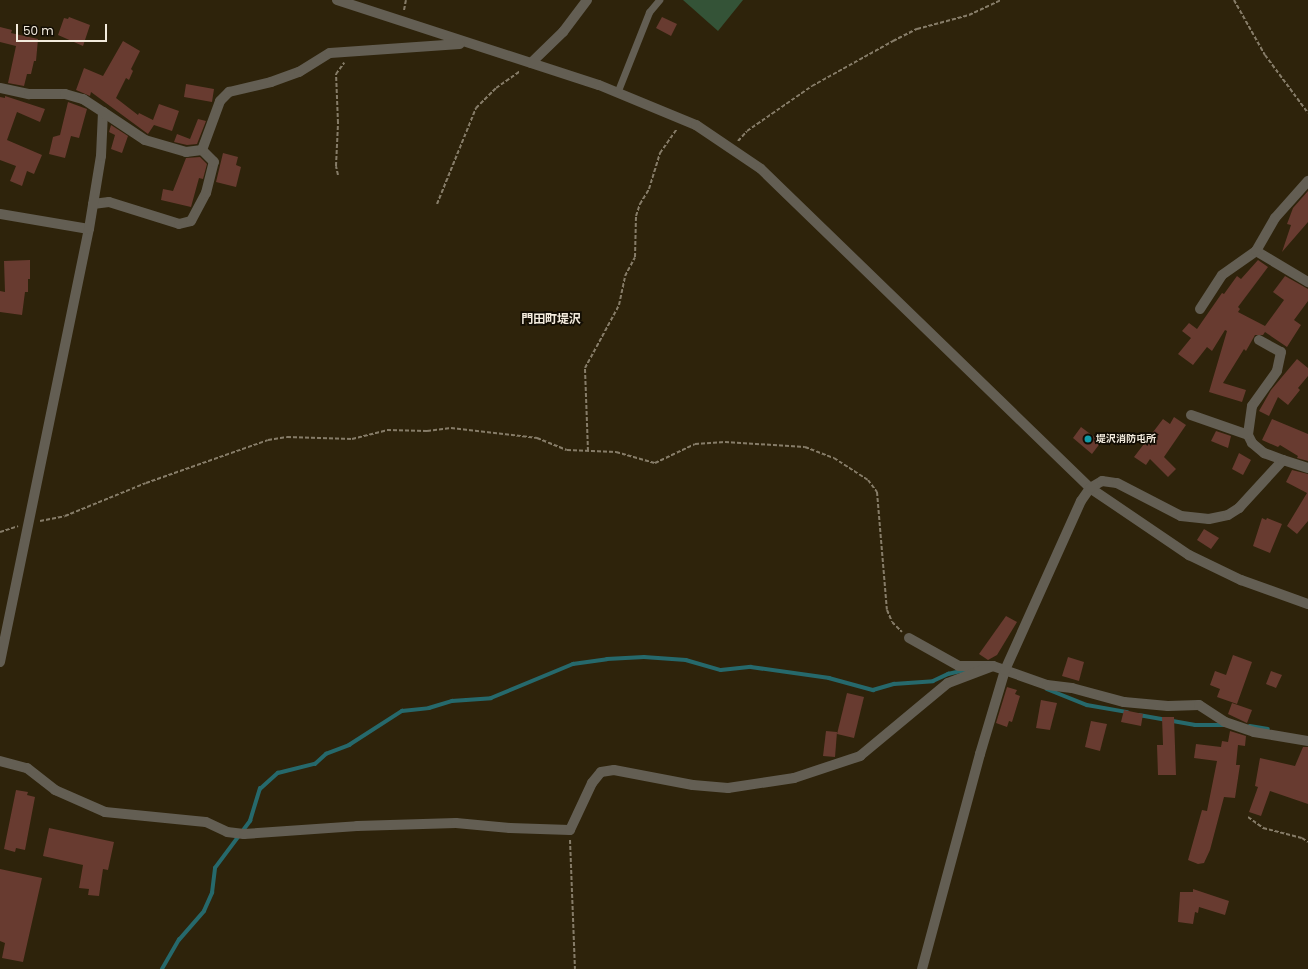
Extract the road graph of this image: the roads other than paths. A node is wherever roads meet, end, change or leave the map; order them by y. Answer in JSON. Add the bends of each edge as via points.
{"nodes":[{"id":1,"x":337,"y":0,"type":"edge"},
{"id":2,"x":587,"y":0,"type":"edge"},
{"id":3,"x":659,"y":0,"type":"edge"},
{"id":4,"x":464,"y":43,"type":"junction"},
{"id":5,"x":531,"y":63,"type":"junction"},
{"id":6,"x":0,"y":89,"type":"edge"},
{"id":7,"x":617,"y":93,"type":"junction"},
{"id":8,"x":103,"y":112,"type":"junction"},
{"id":9,"x":202,"y":150,"type":"junction"},
{"id":10,"x":1308,"y":181,"type":"edge"},
{"id":11,"x":94,"y":204,"type":"junction"},
{"id":12,"x":0,"y":214,"type":"edge"},
{"id":13,"x":89,"y":229,"type":"junction"},
{"id":14,"x":1256,"y":251,"type":"junction"},
{"id":15,"x":1308,"y":282,"type":"edge"},
{"id":16,"x":1200,"y":309,"type":"dead end"},
{"id":17,"x":1259,"y":340,"type":"dead end"},
{"id":18,"x":1191,"y":415,"type":"dead end"},
{"id":19,"x":1248,"y":435,"type":"junction"},
{"id":20,"x":1283,"y":460,"type":"junction"},
{"id":21,"x":1308,"y":468,"type":"edge"},
{"id":22,"x":1090,"y":488,"type":"junction"},
{"id":23,"x":1308,"y":604,"type":"edge"},
{"id":24,"x":909,"y":638,"type":"road end"},
{"id":25,"x":0,"y":662,"type":"edge"},
{"id":26,"x":994,"y":666,"type":"junction"},
{"id":27,"x":1005,"y":670,"type":"junction"},
{"id":28,"x":1308,"y":740,"type":"edge"},
{"id":29,"x":0,"y":761,"type":"edge"},
{"id":30,"x":922,"y":969,"type":"edge"}],
"edges":[{"from":1,"to":4,"type":"street"},
{"from":2,"to":5,"type":"street","via":[[563,32]]},
{"from":3,"to":7,"type":"lane","via":[[649,12]]},
{"from":4,"to":5,"type":"street"},
{"from":4,"to":9,"type":"street","via":[[330,53],[292,74],[229,92],[220,100]]},
{"from":5,"to":7,"type":"street"},
{"from":6,"to":8,"type":"street","via":[[29,94],[65,94],[82,99]]},
{"from":7,"to":22,"type":"street","via":[[684,120],[761,170]]},
{"from":8,"to":9,"type":"street","via":[[145,140],[186,152]]},
{"from":8,"to":11,"type":"street","via":[[101,156]]},
{"from":9,"to":11,"type":"street","via":[[214,162],[206,193],[191,221],[179,224],[109,202]]},
{"from":10,"to":14,"type":"street","via":[[1275,218]]},
{"from":11,"to":13,"type":"street"},
{"from":12,"to":13,"type":"street"},
{"from":13,"to":25,"type":"street"},
{"from":14,"to":15,"type":"street"},
{"from":14,"to":16,"type":"street","via":[[1222,276]]},
{"from":17,"to":19,"type":"street","via":[[1281,352],[1277,371],[1252,406]]},
{"from":18,"to":19,"type":"street"},
{"from":19,"to":20,"type":"street","via":[[1252,443],[1264,453]]},
{"from":20,"to":21,"type":"street"},
{"from":20,"to":22,"type":"street","via":[[1239,508],[1228,515],[1209,519],[1181,516],[1117,483],[1102,481]]},
{"from":22,"to":23,"type":"street","via":[[1189,555],[1241,580]]},
{"from":22,"to":27,"type":"street","via":[[1081,501]]},
{"from":24,"to":26,"type":"street","via":[[959,666]]},
{"from":26,"to":27,"type":"street"},
{"from":26,"to":29,"type":"street","via":[[948,683],[860,756],[794,778],[728,788],[694,785],[614,770],[601,772],[592,783],[570,830],[456,823],[358,826],[244,834],[227,832],[206,822],[105,812],[55,790],[27,768]]},
{"from":27,"to":28,"type":"street","via":[[1047,685],[1072,688],[1124,702],[1168,706],[1198,705],[1225,722],[1254,732]]},
{"from":27,"to":30,"type":"street"}]}
